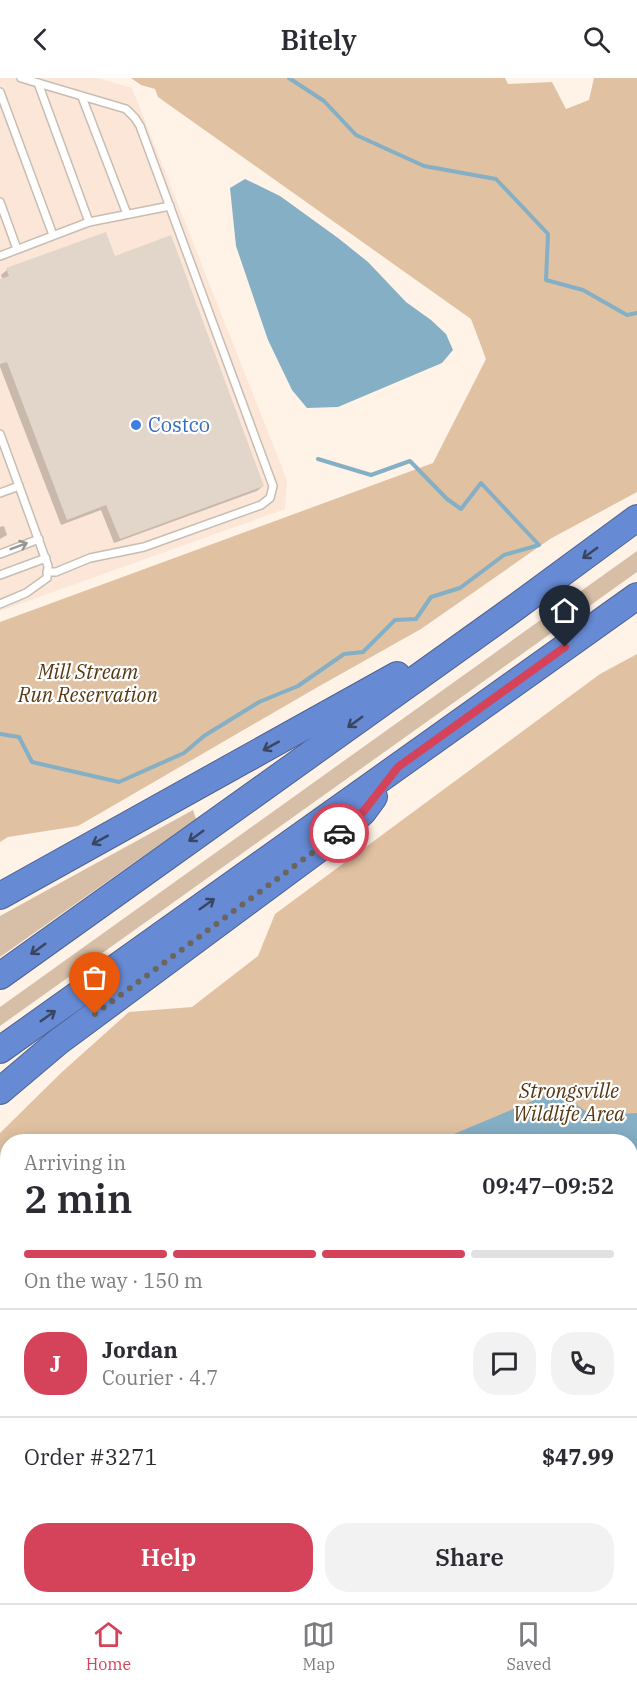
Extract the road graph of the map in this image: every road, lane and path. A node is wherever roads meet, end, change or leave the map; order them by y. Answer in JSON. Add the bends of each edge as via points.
{"nodes":[{"id":1,"x":21,"y":78,"type":"edge"},
{"id":2,"x":38,"y":82,"type":"junction"},
{"id":3,"x":0,"y":92,"type":"edge"},
{"id":4,"x":82,"y":97,"type":"junction"},
{"id":5,"x":0,"y":202,"type":"edge"},
{"id":6,"x":170,"y":206,"type":"junction"},
{"id":7,"x":127,"y":214,"type":"junction"},
{"id":8,"x":89,"y":222,"type":"junction"},
{"id":9,"x":53,"y":235,"type":"junction"},
{"id":10,"x":17,"y":249,"type":"junction"},
{"id":11,"x":0,"y":256,"type":"edge"},
{"id":12,"x":0,"y":434,"type":"edge"},
{"id":13,"x":2,"y":448,"type":"edge"},
{"id":14,"x":19,"y":486,"type":"junction"},
{"id":15,"x":0,"y":493,"type":"edge"},
{"id":16,"x":637,"y":518,"type":"edge"},
{"id":17,"x":39,"y":539,"type":"junction"},
{"id":18,"x":0,"y":554,"type":"edge"},
{"id":19,"x":46,"y":558,"type":"junction"},
{"id":20,"x":47,"y":573,"type":"junction"},
{"id":21,"x":0,"y":575,"type":"edge"},
{"id":22,"x":637,"y":596,"type":"edge"},
{"id":23,"x":0,"y":604,"type":"edge"},
{"id":24,"x":505,"y":615,"type":"junction"},
{"id":25,"x":398,"y":767,"type":"junction"},
{"id":26,"x":0,"y":896,"type":"edge"},
{"id":27,"x":0,"y":976,"type":"edge"},
{"id":28,"x":0,"y":1050,"type":"edge"},
{"id":29,"x":0,"y":1091,"type":"edge"}],
"edges":[{"from":1,"to":2,"type":"lane"},
{"from":2,"to":4,"type":"lane"},
{"from":2,"to":8,"type":"lane"},
{"from":3,"to":9,"type":"lane"},
{"from":4,"to":6,"type":"lane","via":[[126,109],[135,117]]},
{"from":4,"to":7,"type":"lane"},
{"from":5,"to":10,"type":"lane"},
{"from":6,"to":7,"type":"lane"},
{"from":6,"to":20,"type":"lane","via":[[272,483],[272,493],[261,505],[144,547],[90,558]]},
{"from":7,"to":8,"type":"lane"},
{"from":8,"to":9,"type":"lane"},
{"from":9,"to":10,"type":"lane"},
{"from":10,"to":11,"type":"lane"},
{"from":12,"to":13,"type":"lane"},
{"from":13,"to":14,"type":"lane"},
{"from":14,"to":15,"type":"lane"},
{"from":14,"to":17,"type":"lane"},
{"from":16,"to":24,"type":"highway","one_way":true},
{"from":18,"to":17,"type":"lane","one_way":true},
{"from":17,"to":19,"type":"lane"},
{"from":19,"to":20,"type":"lane"},
{"from":19,"to":21,"type":"lane"},
{"from":20,"to":23,"type":"lane","via":[[47,578],[26,593]]},
{"from":22,"to":25,"type":"highway"},
{"from":24,"to":26,"type":"highway","one_way":true},
{"from":24,"to":27,"type":"highway","one_way":true},
{"from":28,"to":25,"type":"highway","one_way":true},
{"from":25,"to":29,"type":"highway","via":[[363,812],[339,834],[58,1042]]}]}
